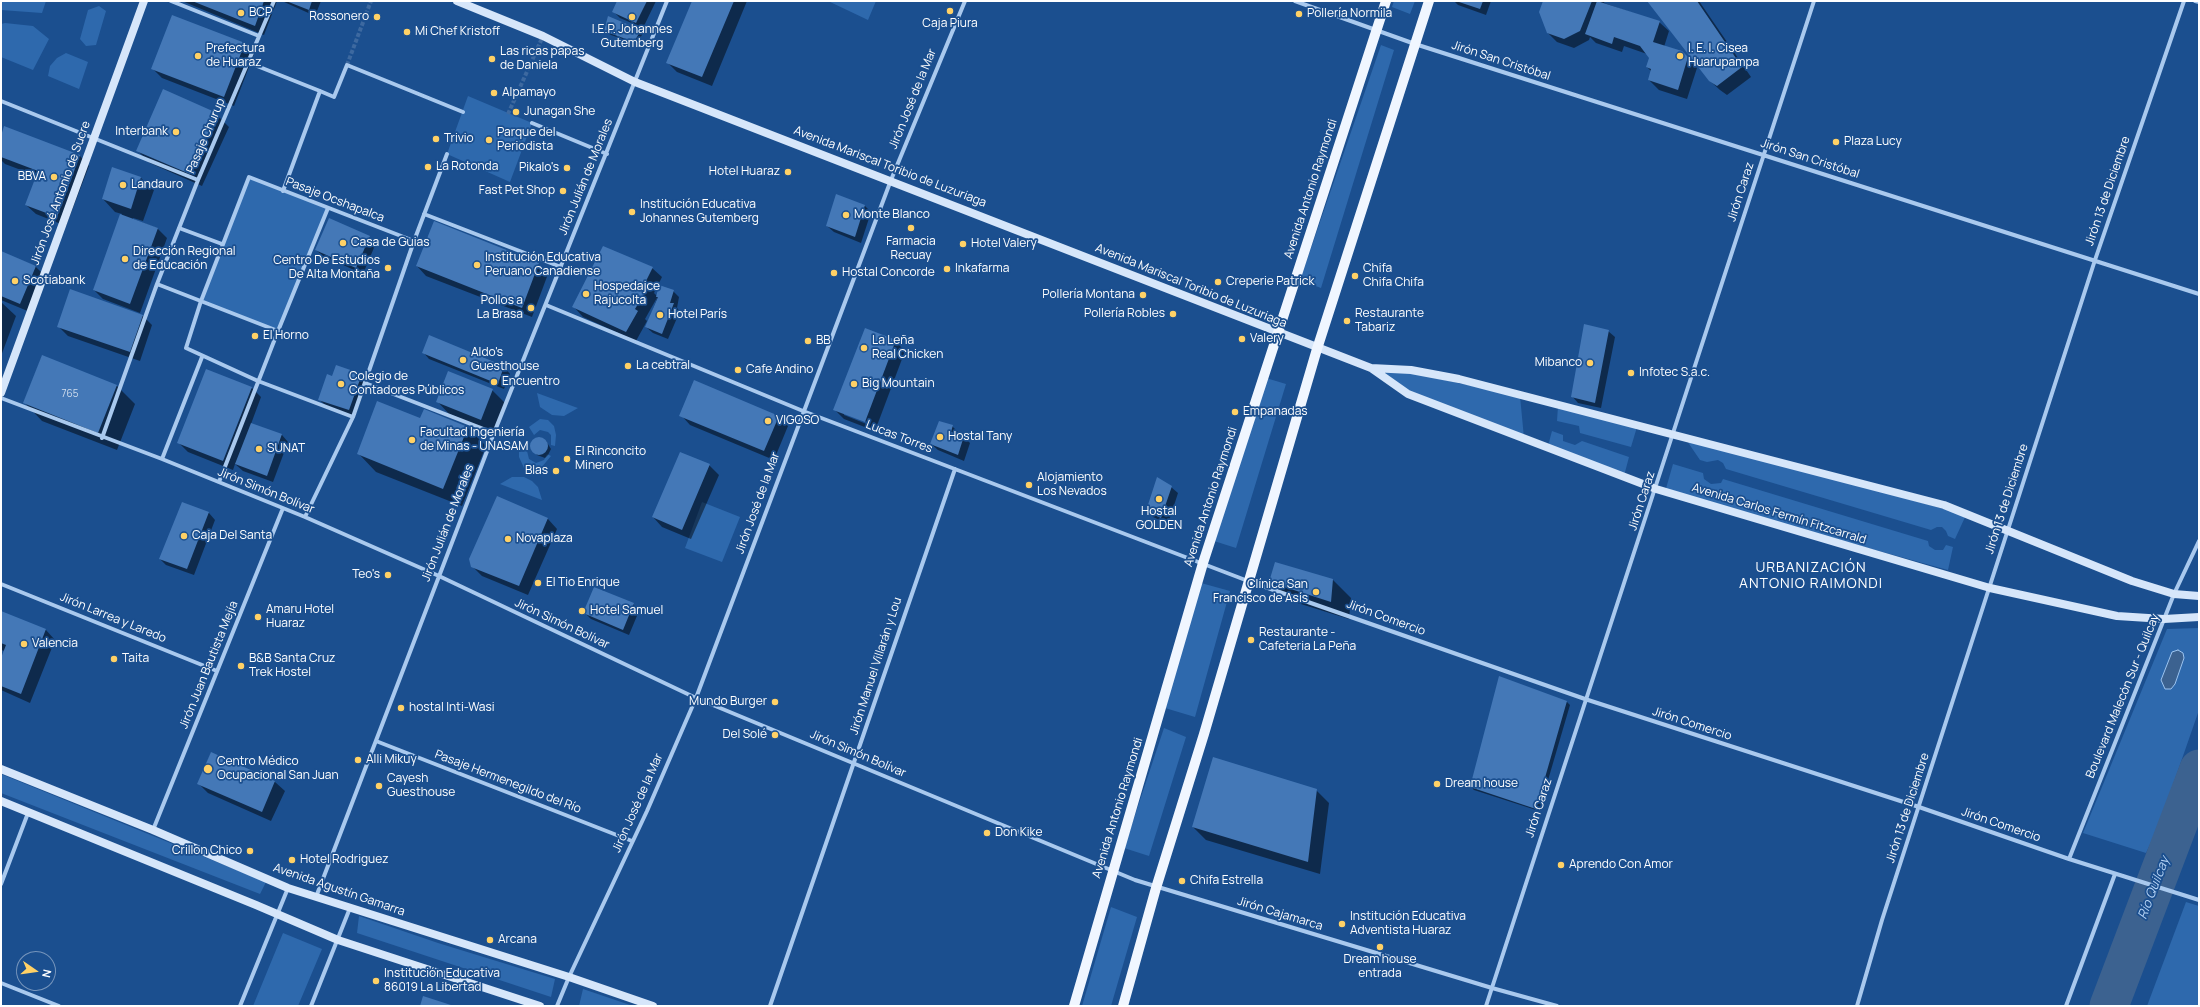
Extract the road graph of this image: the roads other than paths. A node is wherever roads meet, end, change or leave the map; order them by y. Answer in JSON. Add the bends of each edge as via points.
{"nodes":[{"id":1,"x":144,"y":1,"type":"edge"},
{"id":2,"x":170,"y":1,"type":"edge"},
{"id":3,"x":274,"y":1,"type":"edge"},
{"id":4,"x":457,"y":1,"type":"edge"},
{"id":5,"x":667,"y":1,"type":"edge"},
{"id":6,"x":965,"y":1,"type":"edge"},
{"id":7,"x":1295,"y":1,"type":"edge"},
{"id":8,"x":1386,"y":1,"type":"edge"},
{"id":9,"x":1429,"y":1,"type":"edge"},
{"id":10,"x":1814,"y":1,"type":"edge"},
{"id":11,"x":2184,"y":1,"type":"edge"},
{"id":12,"x":2195,"y":1,"type":"edge"},
{"id":13,"x":2199,"y":2,"type":"edge"},
{"id":14,"x":1377,"y":31,"type":"junction"},
{"id":15,"x":259,"y":36,"type":"junction"},
{"id":16,"x":1415,"y":44,"type":"junction"},
{"id":17,"x":247,"y":62,"type":"junction"},
{"id":18,"x":635,"y":82,"type":"junction"},
{"id":19,"x":320,"y":91,"type":"junction"},
{"id":20,"x":1,"y":101,"type":"edge"},
{"id":21,"x":463,"y":112,"type":"dead end"},
{"id":22,"x":532,"y":123,"type":"dead end"},
{"id":23,"x":94,"y":138,"type":"junction"},
{"id":24,"x":446,"y":154,"type":"dead end"},
{"id":25,"x":607,"y":154,"type":"junction"},
{"id":26,"x":1763,"y":155,"type":"junction"},
{"id":27,"x":198,"y":180,"type":"junction"},
{"id":28,"x":891,"y":180,"type":"junction"},
{"id":29,"x":283,"y":190,"type":"junction"},
{"id":30,"x":328,"y":208,"type":"junction"},
{"id":31,"x":424,"y":214,"type":"junction"},
{"id":32,"x":179,"y":228,"type":"junction"},
{"id":33,"x":414,"y":241,"type":"junction"},
{"id":34,"x":222,"y":244,"type":"junction"},
{"id":35,"x":2095,"y":260,"type":"junction"},
{"id":36,"x":561,"y":267,"type":"junction"},
{"id":37,"x":157,"y":284,"type":"junction"},
{"id":38,"x":2199,"y":294,"type":"edge"},
{"id":39,"x":201,"y":301,"type":"junction"},
{"id":40,"x":546,"y":305,"type":"junction"},
{"id":41,"x":278,"y":331,"type":"junction"},
{"id":42,"x":1278,"y":333,"type":"junction"},
{"id":43,"x":1317,"y":349,"type":"junction"},
{"id":44,"x":202,"y":357,"type":"junction"},
{"id":45,"x":1371,"y":368,"type":"junction"},
{"id":46,"x":258,"y":381,"type":"junction"},
{"id":47,"x":365,"y":382,"type":"junction"},
{"id":48,"x":1,"y":393,"type":"edge"},
{"id":49,"x":1,"y":398,"type":"edge"},
{"id":50,"x":803,"y":411,"type":"junction"},
{"id":51,"x":352,"y":417,"type":"junction"},
{"id":52,"x":494,"y":433,"type":"junction"},
{"id":53,"x":1674,"y":434,"type":"junction"},
{"id":54,"x":102,"y":438,"type":"junction"},
{"id":55,"x":162,"y":459,"type":"junction"},
{"id":56,"x":955,"y":469,"type":"junction"},
{"id":57,"x":218,"y":482,"type":"junction"},
{"id":58,"x":1656,"y":489,"type":"junction"},
{"id":59,"x":283,"y":508,"type":"junction"},
{"id":60,"x":305,"y":517,"type":"junction"},
{"id":61,"x":2007,"y":532,"type":"junction"},
{"id":62,"x":2199,"y":541,"type":"edge"},
{"id":63,"x":1203,"y":563,"type":"junction"},
{"id":64,"x":439,"y":576,"type":"junction"},
{"id":65,"x":1248,"y":581,"type":"junction"},
{"id":66,"x":1,"y":584,"type":"edge"},
{"id":67,"x":1990,"y":588,"type":"junction"},
{"id":68,"x":2174,"y":594,"type":"junction"},
{"id":69,"x":2199,"y":596,"type":"edge"},
{"id":70,"x":2199,"y":617,"type":"edge"},
{"id":71,"x":2164,"y":619,"type":"junction"},
{"id":72,"x":217,"y":671,"type":"junction"},
{"id":73,"x":696,"y":698,"type":"junction"},
{"id":74,"x":1585,"y":699,"type":"junction"},
{"id":75,"x":376,"y":741,"type":"junction"},
{"id":76,"x":855,"y":763,"type":"junction"},
{"id":77,"x":1,"y":769,"type":"edge"},
{"id":78,"x":1,"y":801,"type":"edge"},
{"id":79,"x":1919,"y":807,"type":"junction"},
{"id":80,"x":28,"y":813,"type":"junction"},
{"id":81,"x":153,"y":830,"type":"junction"},
{"id":82,"x":632,"y":841,"type":"junction"},
{"id":83,"x":2069,"y":859,"type":"junction"},
{"id":84,"x":1113,"y":871,"type":"junction"},
{"id":85,"x":2115,"y":874,"type":"junction"},
{"id":86,"x":1,"y":884,"type":"edge"},
{"id":87,"x":288,"y":888,"type":"junction"},
{"id":88,"x":1156,"y":888,"type":"junction"},
{"id":89,"x":316,"y":898,"type":"junction"},
{"id":90,"x":2199,"y":900,"type":"edge"},
{"id":91,"x":350,"y":908,"type":"junction"},
{"id":92,"x":277,"y":914,"type":"junction"},
{"id":93,"x":338,"y":940,"type":"junction"},
{"id":94,"x":569,"y":976,"type":"junction"},
{"id":95,"x":1,"y":983,"type":"edge"},
{"id":96,"x":1492,"y":988,"type":"junction"},
{"id":97,"x":59,"y":1006,"type":"edge"},
{"id":98,"x":240,"y":1006,"type":"edge"},
{"id":99,"x":311,"y":1006,"type":"edge"},
{"id":100,"x":540,"y":1006,"type":"edge"},
{"id":101,"x":557,"y":1006,"type":"edge"},
{"id":102,"x":653,"y":1006,"type":"edge"},
{"id":103,"x":770,"y":1006,"type":"edge"},
{"id":104,"x":1074,"y":1006,"type":"edge"},
{"id":105,"x":1123,"y":1006,"type":"edge"},
{"id":106,"x":1486,"y":1006,"type":"edge"},
{"id":107,"x":1557,"y":1006,"type":"edge"},
{"id":108,"x":1857,"y":1006,"type":"edge"},
{"id":109,"x":2066,"y":1006,"type":"edge"}],
"edges":[{"from":1,"to":23,"type":"main road","name":"Jirón José Antonio de Sucre"},
{"from":2,"to":15,"type":"street"},
{"from":3,"to":15,"type":"street","name":"Pasaje Churup"},
{"from":4,"to":18,"type":"main road","name":"Avenida Mariscal Toribio de Luzuriaga","via":[[543,36]]},
{"from":5,"to":18,"type":"street","name":"Jirón Julián de Morales"},
{"from":6,"to":28,"type":"street","name":"Jirón José de la Mar"},
{"from":7,"to":14,"type":"street","name":"Jirón San Cristóbal"},
{"from":8,"to":14,"type":"main road","name":"Avenida Antonio Raymondi"},
{"from":9,"to":16,"type":"main road"},
{"from":10,"to":26,"type":"street","name":"Jirón Caraz"},
{"from":11,"to":35,"type":"street","name":"Jirón 13 de Diciembre"},
{"from":12,"to":13,"type":"street"},
{"from":14,"to":16,"type":"street","name":"Jirón San Cristóbal"},
{"from":14,"to":42,"type":"main road","name":"Avenida Antonio Raymondi"},
{"from":15,"to":17,"type":"street","name":"Pasaje Churup"},
{"from":16,"to":26,"type":"street","name":"Jirón San Cristóbal"},
{"from":16,"to":43,"type":"main road"},
{"from":17,"to":19,"type":"street"},
{"from":17,"to":27,"type":"street","name":"Pasaje Churup"},
{"from":18,"to":25,"type":"street","name":"Jirón Julián de Morales"},
{"from":18,"to":28,"type":"main road","name":"Avenida Mariscal Toribio de Luzuriaga"},
{"from":19,"to":21,"type":"street","via":[[334,97],[347,65]]},
{"from":19,"to":29,"type":"street"},
{"from":20,"to":23,"type":"street"},
{"from":22,"to":25,"type":"street"},
{"from":23,"to":27,"type":"street"},
{"from":23,"to":48,"type":"main road","name":"Jirón José Antonio de Sucre"},
{"from":24,"to":31,"type":"street"},
{"from":25,"to":36,"type":"street","name":"Jirón Julián de Morales"},
{"from":26,"to":35,"type":"street","name":"Jirón San Cristóbal"},
{"from":26,"to":53,"type":"street","name":"Jirón Caraz"},
{"from":27,"to":32,"type":"street","name":"Pasaje Churup"},
{"from":28,"to":42,"type":"main road","name":"Avenida Mariscal Toribio de Luzuriaga"},
{"from":28,"to":50,"type":"street","name":"Jirón José de la Mar"},
{"from":29,"to":30,"type":"street","name":"Pasaje Ocshapalca"},
{"from":29,"to":34,"type":"street","name":"Pasaje Ocshapalca","via":[[249,176]]},
{"from":30,"to":33,"type":"street","name":"Pasaje Ocshapalca"},
{"from":30,"to":41,"type":"street"},
{"from":31,"to":33,"type":"street"},
{"from":31,"to":36,"type":"street"},
{"from":32,"to":34,"type":"street"},
{"from":32,"to":37,"type":"street","name":"Pasaje Churup"},
{"from":33,"to":47,"type":"street"},
{"from":34,"to":39,"type":"street"},
{"from":35,"to":38,"type":"street","name":"Jirón San Cristóbal"},
{"from":35,"to":61,"type":"street","name":"Jirón 13 de Diciembre"},
{"from":36,"to":40,"type":"street","name":"Jirón Julián de Morales"},
{"from":37,"to":39,"type":"street"},
{"from":37,"to":54,"type":"street","name":"Pasaje Churup"},
{"from":39,"to":41,"type":"street"},
{"from":39,"to":44,"type":"street","via":[[186,348]]},
{"from":40,"to":50,"type":"street","name":"Lucas Torres"},
{"from":40,"to":52,"type":"street","name":"Jirón Julián de Morales"},
{"from":41,"to":46,"type":"street"},
{"from":42,"to":43,"type":"main road","name":"Avenida Mariscal Toribio de Luzuriaga"},
{"from":42,"to":63,"type":"main road","name":"Avenida Antonio Raymondi"},
{"from":43,"to":45,"type":"main road","name":"Avenida Carlos Fermín Fitzcarrald"},
{"from":43,"to":65,"type":"main road"},
{"from":44,"to":46,"type":"street"},
{"from":44,"to":55,"type":"street"},
{"from":45,"to":53,"type":"main road","name":"Avenida Carlos Fermín Fitzcarrald","via":[[1411,370],[1459,379]]},
{"from":45,"to":58,"type":"main road","name":"Avenida Carlos Fermín Fitzcarrald","via":[[1408,394]]},
{"from":46,"to":51,"type":"street"},
{"from":46,"to":57,"type":"street"},
{"from":47,"to":51,"type":"street"},
{"from":47,"to":52,"type":"street"},
{"from":49,"to":54,"type":"street","name":"Jirón Simón Bolívar"},
{"from":50,"to":56,"type":"street","name":"Lucas Torres"},
{"from":50,"to":73,"type":"street","name":"Jirón José de la Mar"},
{"from":51,"to":60,"type":"street"},
{"from":52,"to":64,"type":"street","name":"Jirón Julián de Morales"},
{"from":53,"to":58,"type":"street","name":"Jirón Caraz"},
{"from":53,"to":61,"type":"main road","name":"Avenida Carlos Fermín Fitzcarrald","via":[[1944,505]]},
{"from":54,"to":55,"type":"street","name":"Jirón Simón Bolívar"},
{"from":55,"to":57,"type":"street","name":"Jirón Simón Bolívar"},
{"from":56,"to":63,"type":"street","name":"Lucas Torres"},
{"from":56,"to":76,"type":"street","name":"Jirón Manuel Villarán y Lou","via":[[904,611]]},
{"from":57,"to":59,"type":"street","name":"Jirón Simón Bolívar"},
{"from":58,"to":67,"type":"main road","name":"Avenida Carlos Fermín Fitzcarrald"},
{"from":58,"to":74,"type":"street","name":"Jirón Caraz"},
{"from":59,"to":60,"type":"street","name":"Jirón Simón Bolívar"},
{"from":59,"to":72,"type":"street","name":"Jirón Juan Bautista Mejía"},
{"from":60,"to":64,"type":"street","name":"Jirón Simón Bolívar"},
{"from":61,"to":67,"type":"street","name":"Jirón 13 de Diciembre"},
{"from":61,"to":68,"type":"main road","name":"Avenida Carlos Fermín Fitzcarrald","via":[[2132,581]]},
{"from":62,"to":68,"type":"street","name":"Boulevard Malecón Sur - Quilcay"},
{"from":63,"to":65,"type":"street","name":"Lucas Torres"},
{"from":63,"to":84,"type":"main road","name":"Avenida Antonio Raymondi"},
{"from":64,"to":73,"type":"street","name":"Jirón Simón Bolívar"},
{"from":64,"to":75,"type":"street","name":"Jirón Julián de Morales"},
{"from":65,"to":74,"type":"street","name":"Jirón Comercio"},
{"from":65,"to":88,"type":"main road"},
{"from":66,"to":72,"type":"street","name":"Jirón Larrea y Laredo"},
{"from":67,"to":71,"type":"main road","name":"Avenida Carlos Fermín Fitzcarrald","via":[[2117,616]]},
{"from":67,"to":79,"type":"street","name":"Jirón 13 de Diciembre"},
{"from":68,"to":69,"type":"main road","name":"Avenida Carlos Fermín Fitzcarrald"},
{"from":68,"to":71,"type":"street","name":"Boulevard Malecón Sur - Quilcay"},
{"from":70,"to":71,"type":"main road","name":"Avenida Carlos Fermín Fitzcarrald"},
{"from":71,"to":83,"type":"street","name":"Boulevard Malecón Sur - Quilcay"},
{"from":72,"to":81,"type":"street","name":"Jirón Juan Bautista Mejía"},
{"from":73,"to":76,"type":"street","name":"Jirón Simón Bolívar"},
{"from":73,"to":82,"type":"street","name":"Jirón José de la Mar"},
{"from":74,"to":79,"type":"street","name":"Jirón Comercio"},
{"from":74,"to":96,"type":"street","name":"Jirón Caraz"},
{"from":75,"to":82,"type":"street","name":"Pasaje Hermenegildo del Río"},
{"from":75,"to":89,"type":"street","name":"Jirón Julián de Morales"},
{"from":76,"to":84,"type":"street","name":"Jirón Simón Bolívar"},
{"from":76,"to":103,"type":"street","name":"Jirón Manuel Villarán y Lou"},
{"from":77,"to":81,"type":"main road","name":"Avenida Agustín Gamarra"},
{"from":78,"to":80,"type":"main road"},
{"from":79,"to":83,"type":"street","name":"Jirón Comercio"},
{"from":79,"to":108,"type":"street","name":"Jirón 13 de Diciembre"},
{"from":80,"to":86,"type":"street"},
{"from":80,"to":92,"type":"main road"},
{"from":81,"to":87,"type":"main road","name":"Avenida Agustín Gamarra"},
{"from":82,"to":94,"type":"street","name":"Jirón José de la Mar"},
{"from":83,"to":85,"type":"street","name":"Jirón Comercio"},
{"from":84,"to":88,"type":"street","name":"Jirón Cajamarca"},
{"from":84,"to":104,"type":"main road","name":"Avenida Antonio Raymondi"},
{"from":85,"to":90,"type":"street","name":"Jirón Comercio"},
{"from":85,"to":109,"type":"street"},
{"from":87,"to":89,"type":"main road","name":"Avenida Agustín Gamarra"},
{"from":87,"to":92,"type":"street"},
{"from":88,"to":96,"type":"street","name":"Jirón Cajamarca"},
{"from":88,"to":105,"type":"main road"},
{"from":89,"to":91,"type":"main road","name":"Avenida Agustín Gamarra"},
{"from":91,"to":93,"type":"street"},
{"from":91,"to":94,"type":"main road","name":"Avenida Agustín Gamarra"},
{"from":92,"to":93,"type":"main road"},
{"from":92,"to":98,"type":"street"},
{"from":93,"to":99,"type":"street"},
{"from":93,"to":100,"type":"main road"},
{"from":94,"to":101,"type":"street","name":"Jirón José de la Mar"},
{"from":94,"to":102,"type":"main road","name":"Avenida Agustín Gamarra"},
{"from":95,"to":97,"type":"street"},
{"from":96,"to":106,"type":"street","name":"Jirón Caraz"},
{"from":96,"to":107,"type":"street","name":"Jirón Cajamarca"}]}
